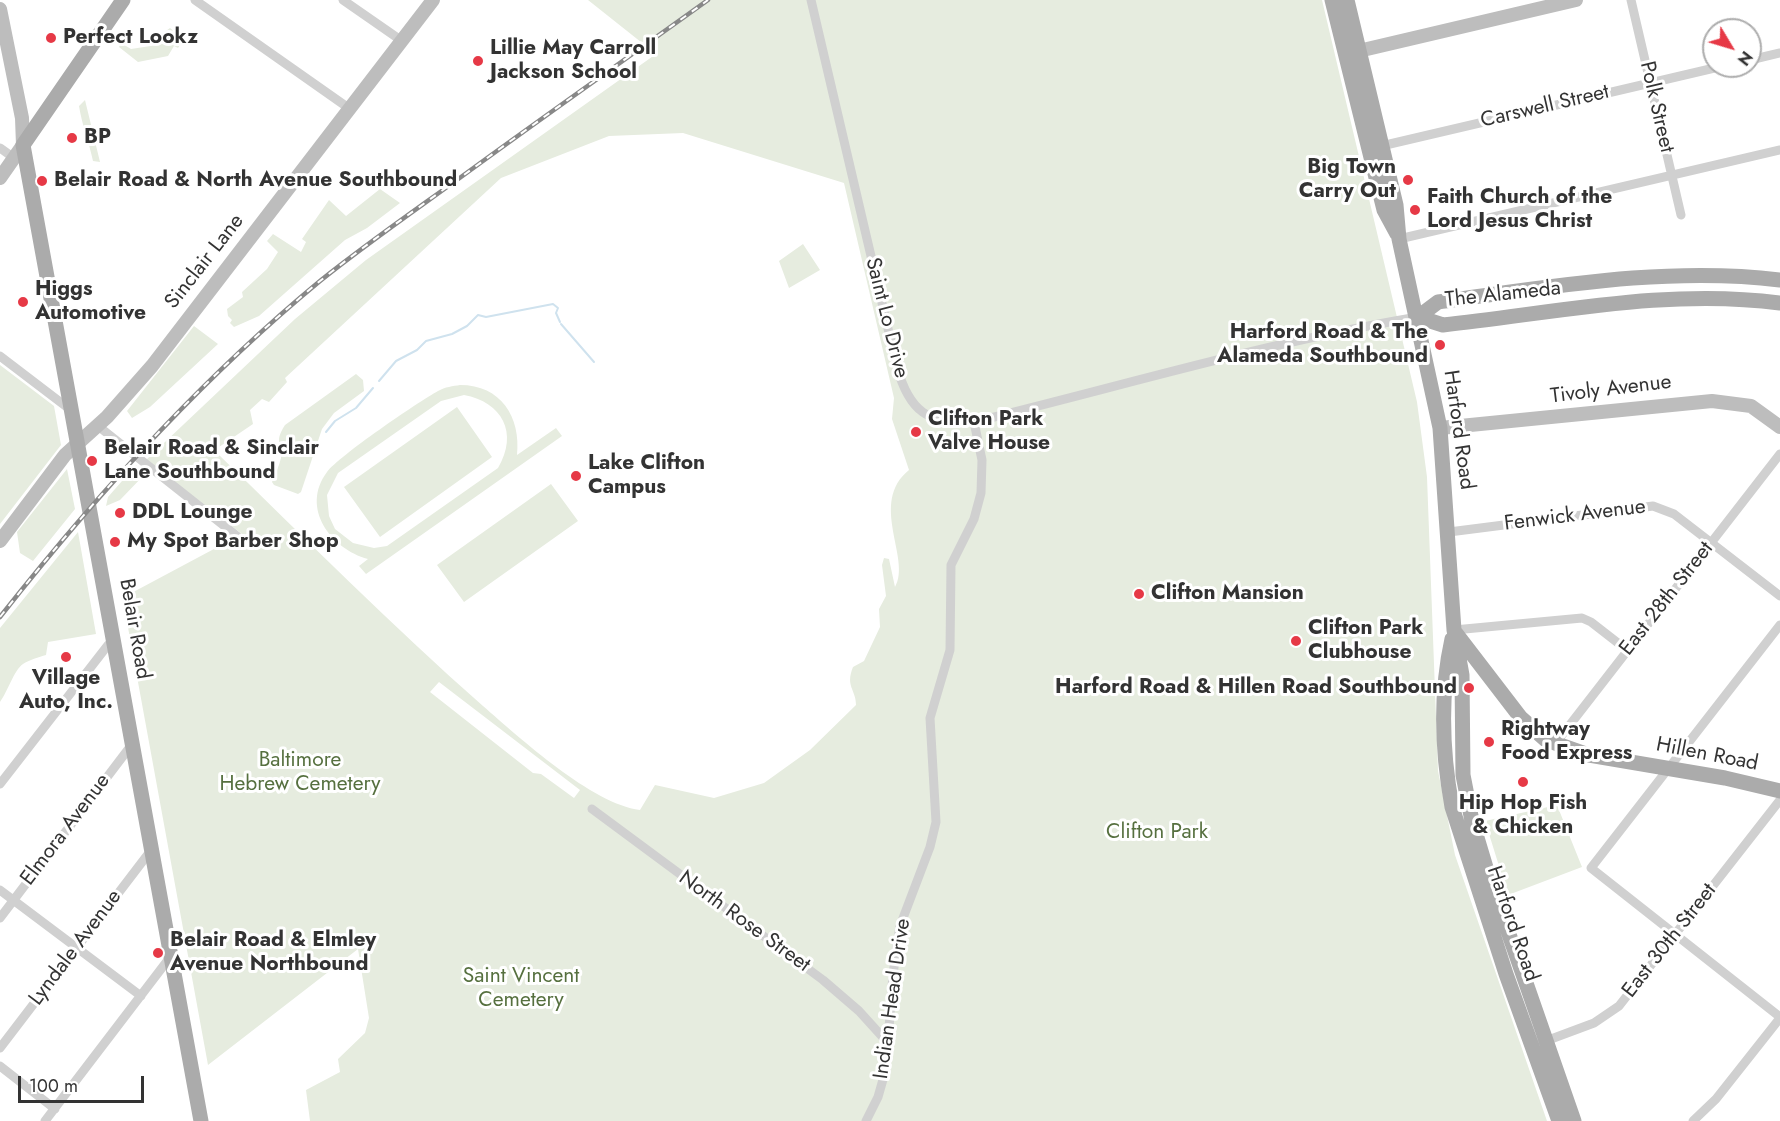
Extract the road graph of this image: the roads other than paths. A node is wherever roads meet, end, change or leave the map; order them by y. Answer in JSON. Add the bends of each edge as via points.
{"nodes":[{"id":1,"x":123,"y":0,"type":"edge"},
{"id":2,"x":195,"y":0,"type":"edge"},
{"id":3,"x":343,"y":0,"type":"edge"},
{"id":4,"x":433,"y":0,"type":"edge"},
{"id":5,"x":810,"y":0,"type":"edge"},
{"id":6,"x":1332,"y":0,"type":"edge"},
{"id":7,"x":1347,"y":0,"type":"edge"},
{"id":8,"x":1576,"y":0,"type":"edge"},
{"id":9,"x":1631,"y":0,"type":"edge"},
{"id":10,"x":0,"y":9,"type":"edge"},
{"id":11,"x":402,"y":41,"type":"junction"},
{"id":12,"x":5,"y":53,"type":"edge"},
{"id":13,"x":1352,"y":53,"type":"junction"},
{"id":14,"x":1780,"y":53,"type":"edge"},
{"id":15,"x":1762,"y":57,"type":"edge"},
{"id":16,"x":1702,"y":71,"type":"edge"},
{"id":17,"x":1651,"y":83,"type":"junction"},
{"id":18,"x":350,"y":109,"type":"junction"},
{"id":19,"x":23,"y":145,"type":"junction"},
{"id":20,"x":1375,"y":147,"type":"junction"},
{"id":21,"x":0,"y":148,"type":"edge"},
{"id":22,"x":1780,"y":150,"type":"edge"},
{"id":23,"x":14,"y":158,"type":"junction"},
{"id":24,"x":1672,"y":176,"type":"junction"},
{"id":25,"x":0,"y":178,"type":"edge"},
{"id":26,"x":1682,"y":215,"type":"dead end"},
{"id":27,"x":1400,"y":239,"type":"junction"},
{"id":28,"x":1780,"y":280,"type":"edge"},
{"id":29,"x":1780,"y":303,"type":"edge"},
{"id":30,"x":1418,"y":317,"type":"junction"},
{"id":31,"x":0,"y":356,"type":"edge"},
{"id":32,"x":72,"y":411,"type":"junction"},
{"id":33,"x":974,"y":422,"type":"junction"},
{"id":34,"x":98,"y":426,"type":"junction"},
{"id":35,"x":1780,"y":427,"type":"edge"},
{"id":36,"x":1440,"y":428,"type":"junction"},
{"id":37,"x":77,"y":442,"type":"junction"},
{"id":38,"x":1780,"y":454,"type":"edge"},
{"id":39,"x":1449,"y":532,"type":"junction"},
{"id":40,"x":237,"y":536,"type":"dead end"},
{"id":41,"x":0,"y":541,"type":"edge"},
{"id":42,"x":1711,"y":543,"type":"junction"},
{"id":43,"x":1780,"y":596,"type":"edge"},
{"id":44,"x":1780,"y":625,"type":"edge"},
{"id":45,"x":1454,"y":630,"type":"junction"},
{"id":46,"x":115,"y":644,"type":"junction"},
{"id":47,"x":1628,"y":650,"type":"junction"},
{"id":48,"x":1462,"y":675,"type":"junction"},
{"id":49,"x":1489,"y":677,"type":"junction"},
{"id":50,"x":1505,"y":695,"type":"junction"},
{"id":51,"x":133,"y":743,"type":"junction"},
{"id":52,"x":1554,"y":744,"type":"junction"},
{"id":53,"x":1669,"y":768,"type":"junction"},
{"id":54,"x":0,"y":784,"type":"edge"},
{"id":55,"x":1780,"y":791,"type":"edge"},
{"id":56,"x":1780,"y":800,"type":"edge"},
{"id":57,"x":592,"y":808,"type":"dead end"},
{"id":58,"x":152,"y":849,"type":"junction"},
{"id":59,"x":0,"y":890,"type":"edge"},
{"id":60,"x":14,"y":900,"type":"junction"},
{"id":61,"x":0,"y":918,"type":"edge"},
{"id":62,"x":1676,"y":935,"type":"junction"},
{"id":63,"x":77,"y":947,"type":"junction"},
{"id":64,"x":172,"y":955,"type":"junction"},
{"id":65,"x":141,"y":996,"type":"junction"},
{"id":66,"x":1780,"y":1017,"type":"edge"},
{"id":67,"x":888,"y":1043,"type":"junction"},
{"id":68,"x":1539,"y":1044,"type":"junction"},
{"id":69,"x":0,"y":1048,"type":"edge"},
{"id":70,"x":0,"y":1066,"type":"edge"},
{"id":71,"x":54,"y":1108,"type":"junction"},
{"id":72,"x":45,"y":1121,"type":"edge"},
{"id":73,"x":201,"y":1121,"type":"edge"},
{"id":74,"x":866,"y":1121,"type":"edge"},
{"id":75,"x":1559,"y":1121,"type":"edge"},
{"id":76,"x":1574,"y":1121,"type":"edge"},
{"id":77,"x":1693,"y":1121,"type":"edge"}],
"edges":[{"from":1,"to":19,"type":"main road"},
{"from":2,"to":18,"type":"street"},
{"from":3,"to":11,"type":"street"},
{"from":4,"to":11,"type":"main road","name":"Sinclair Lane"},
{"from":5,"to":33,"type":"street","name":"Saint Lo Drive","via":[[902,386],[916,408],[929,417],[949,423]]},
{"from":6,"to":13,"type":"main road","name":"Harford Road"},
{"from":7,"to":13,"type":"main road","name":"Harford Road"},
{"from":8,"to":13,"type":"main road"},
{"from":9,"to":17,"type":"street","name":"Polk Street"},
{"from":10,"to":12,"type":"main road"},
{"from":11,"to":18,"type":"main road","name":"Sinclair Lane"},
{"from":12,"to":19,"type":"main road","via":[[22,117]]},
{"from":13,"to":20,"type":"main road","name":"Harford Road"},
{"from":14,"to":15,"type":"street"},
{"from":16,"to":17,"type":"street","name":"Carswell Street"},
{"from":17,"to":20,"type":"street","name":"Carswell Street"},
{"from":17,"to":24,"type":"street","name":"Polk Street"},
{"from":18,"to":34,"type":"main road","name":"Sinclair Lane","via":[[152,366]]},
{"from":19,"to":23,"type":"main road"},
{"from":19,"to":32,"type":"main road","name":"Belair Road"},
{"from":20,"to":27,"type":"main road","name":"Harford Road","via":[[1396,205]]},
{"from":21,"to":23,"type":"street"},
{"from":22,"to":24,"type":"street"},
{"from":23,"to":25,"type":"main road"},
{"from":24,"to":26,"type":"street","name":"Polk Street"},
{"from":24,"to":27,"type":"street"},
{"from":27,"to":30,"type":"main road","name":"Harford Road"},
{"from":28,"to":30,"type":"main road","name":"The Alameda","via":[[1712,274],[1659,276],[1438,302]]},
{"from":29,"to":30,"type":"main road","name":"The Alameda","via":[[1670,298],[1443,325]]},
{"from":30,"to":33,"type":"street","name":"Saint Lo Drive","via":[[1314,335]]},
{"from":30,"to":36,"type":"main road","name":"Harford Road"},
{"from":31,"to":32,"type":"street"},
{"from":32,"to":37,"type":"main road","name":"Belair Road"},
{"from":33,"to":67,"type":"street","name":"Indian Head Drive","via":[[982,460],[981,493],[951,565],[951,650],[930,718],[936,822],[900,926],[892,974]]},
{"from":34,"to":37,"type":"main road","name":"Sinclair Lane"},
{"from":34,"to":40,"type":"street"},
{"from":35,"to":36,"type":"main road","name":"Tivoly Avenue","via":[[1751,405],[1713,401]]},
{"from":36,"to":39,"type":"main road","name":"Harford Road"},
{"from":37,"to":41,"type":"main road","name":"Sinclair Lane"},
{"from":37,"to":46,"type":"main road","name":"Belair Road"},
{"from":38,"to":42,"type":"street","name":"East 28th Street"},
{"from":39,"to":42,"type":"street","name":"Fenwick Avenue","via":[[1653,506],[1669,511]]},
{"from":39,"to":45,"type":"main road","name":"Harford Road"},
{"from":42,"to":43,"type":"street","name":"Fenwick Avenue"},
{"from":42,"to":47,"type":"street","name":"East 28th Street"},
{"from":44,"to":53,"type":"street"},
{"from":45,"to":47,"type":"street","via":[[1582,618]]},
{"from":45,"to":48,"type":"main road","name":"Harford Road"},
{"from":45,"to":49,"type":"main road","name":"Hillen Road"},
{"from":45,"to":50,"type":"main road","name":"Hillen Road","via":[[1484,651]]},
{"from":45,"to":68,"type":"main road","name":"Harford Road","via":[[1445,667],[1447,778],[1452,807]]},
{"from":46,"to":51,"type":"main road","name":"Belair Road"},
{"from":46,"to":54,"type":"street","via":[[108,645]]},
{"from":47,"to":52,"type":"street","name":"East 28th Street"},
{"from":48,"to":49,"type":"main road","via":[[1476,670]]},
{"from":48,"to":68,"type":"main road","name":"Harford Road","via":[[1461,758],[1472,821]]},
{"from":49,"to":50,"type":"main road","name":"Hillen Road"},
{"from":50,"to":52,"type":"main road","name":"Hillen Road","via":[[1528,725]]},
{"from":51,"to":58,"type":"main road","name":"Belair Road"},
{"from":51,"to":60,"type":"street","name":"Elmora Avenue"},
{"from":52,"to":53,"type":"main road","name":"Hillen Road","via":[[1589,755]]},
{"from":53,"to":55,"type":"main road","name":"Hillen Road"},
{"from":53,"to":62,"type":"street","via":[[1591,868]]},
{"from":56,"to":62,"type":"street","name":"East 30th Street"},
{"from":57,"to":67,"type":"street","name":"North Rose Street","via":[[836,990]]},
{"from":58,"to":63,"type":"street","name":"Lyndale Avenue"},
{"from":58,"to":64,"type":"main road","name":"Belair Road"},
{"from":59,"to":60,"type":"street"},
{"from":60,"to":61,"type":"street","name":"Elmora Avenue"},
{"from":60,"to":63,"type":"street"},
{"from":62,"to":66,"type":"street"},
{"from":62,"to":68,"type":"street","name":"East 30th Street","via":[[1613,1011],[1576,1031]]},
{"from":63,"to":65,"type":"street"},
{"from":63,"to":69,"type":"street","name":"Lyndale Avenue"},
{"from":64,"to":65,"type":"street"},
{"from":64,"to":73,"type":"main road","name":"Belair Road"},
{"from":65,"to":71,"type":"street"},
{"from":66,"to":77,"type":"street","via":[[1716,1100]]},
{"from":67,"to":74,"type":"street","name":"Indian Head Drive","via":[[883,1082]]},
{"from":68,"to":75,"type":"main road","name":"Harford Road"},
{"from":68,"to":76,"type":"main road","name":"Harford Road"},
{"from":70,"to":71,"type":"street"},
{"from":71,"to":72,"type":"street"}]}
